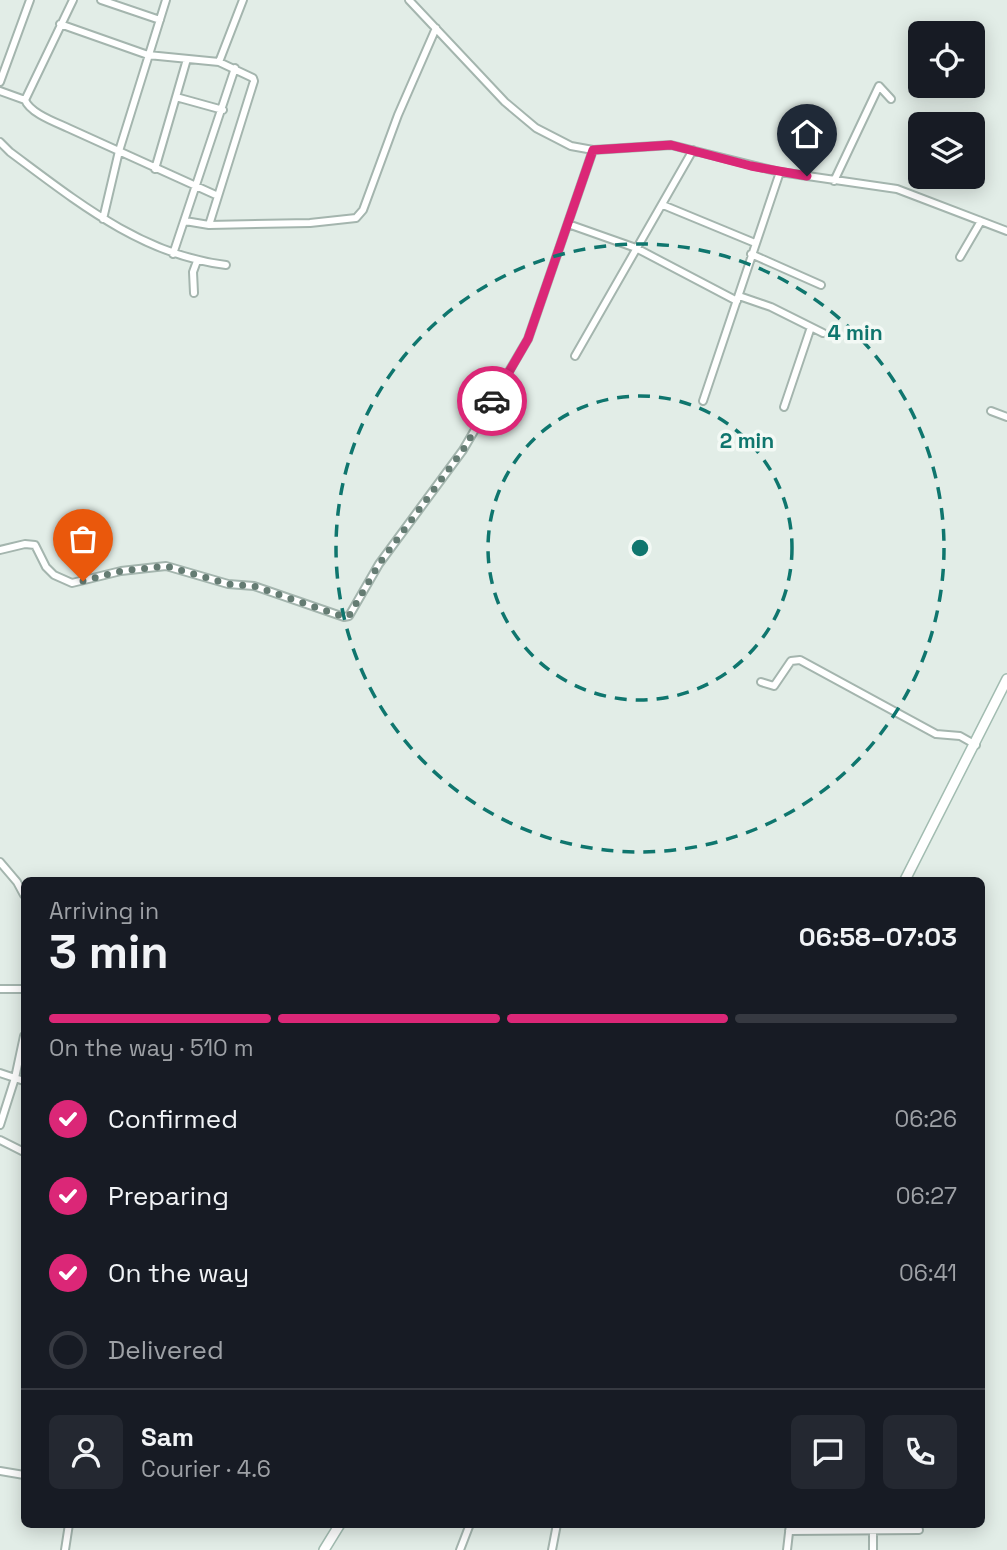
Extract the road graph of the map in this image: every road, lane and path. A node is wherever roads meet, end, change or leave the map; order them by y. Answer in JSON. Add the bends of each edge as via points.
{"nodes":[{"id":1,"x":30,"y":0,"type":"edge"},
{"id":2,"x":74,"y":0,"type":"edge"},
{"id":3,"x":101,"y":0,"type":"edge"},
{"id":4,"x":166,"y":0,"type":"edge"},
{"id":5,"x":243,"y":0,"type":"edge"},
{"id":6,"x":409,"y":0,"type":"edge"},
{"id":7,"x":160,"y":20,"type":"junction"},
{"id":8,"x":60,"y":24,"type":"junction"},
{"id":9,"x":436,"y":28,"type":"junction"},
{"id":10,"x":148,"y":55,"type":"junction"},
{"id":11,"x":187,"y":59,"type":"junction"},
{"id":12,"x":219,"y":62,"type":"junction"},
{"id":13,"x":235,"y":68,"type":"junction"},
{"id":14,"x":0,"y":82,"type":"edge"},
{"id":15,"x":0,"y":91,"type":"edge"},
{"id":16,"x":176,"y":97,"type":"junction"},
{"id":17,"x":891,"y":99,"type":"dead end"},
{"id":18,"x":25,"y":100,"type":"junction"},
{"id":19,"x":223,"y":110,"type":"junction"},
{"id":20,"x":0,"y":142,"type":"edge"},
{"id":21,"x":593,"y":150,"type":"junction"},
{"id":22,"x":693,"y":150,"type":"junction"},
{"id":23,"x":119,"y":152,"type":"junction"},
{"id":24,"x":155,"y":169,"type":"junction"},
{"id":25,"x":780,"y":172,"type":"junction"},
{"id":26,"x":834,"y":181,"type":"junction"},
{"id":27,"x":194,"y":186,"type":"junction"},
{"id":28,"x":218,"y":196,"type":"junction"},
{"id":29,"x":663,"y":205,"type":"junction"},
{"id":30,"x":103,"y":219,"type":"junction"},
{"id":31,"x":184,"y":221,"type":"junction"},
{"id":32,"x":981,"y":221,"type":"junction"},
{"id":33,"x":568,"y":224,"type":"junction"},
{"id":34,"x":209,"y":225,"type":"junction"},
{"id":35,"x":1007,"y":231,"type":"edge"},
{"id":36,"x":755,"y":243,"type":"junction"},
{"id":37,"x":636,"y":248,"type":"junction"},
{"id":38,"x":173,"y":254,"type":"junction"},
{"id":39,"x":751,"y":254,"type":"junction"},
{"id":40,"x":960,"y":257,"type":"dead end"},
{"id":41,"x":197,"y":261,"type":"junction"},
{"id":42,"x":226,"y":265,"type":"dead end"},
{"id":43,"x":821,"y":285,"type":"dead end"},
{"id":44,"x":194,"y":293,"type":"dead end"},
{"id":45,"x":738,"y":298,"type":"junction"},
{"id":46,"x":811,"y":327,"type":"junction"},
{"id":47,"x":823,"y":332,"type":"dead end"},
{"id":48,"x":575,"y":356,"type":"dead end"},
{"id":49,"x":703,"y":401,"type":"dead end"},
{"id":50,"x":784,"y":407,"type":"dead end"},
{"id":51,"x":991,"y":411,"type":"dead end"},
{"id":52,"x":1007,"y":417,"type":"edge"},
{"id":53,"x":0,"y":550,"type":"edge"},
{"id":54,"x":1007,"y":679,"type":"edge"},
{"id":55,"x":761,"y":682,"type":"dead end"},
{"id":56,"x":976,"y":745,"type":"junction"},
{"id":57,"x":0,"y":862,"type":"edge"},
{"id":58,"x":907,"y":877,"type":"edge"},
{"id":59,"x":21,"y":889,"type":"edge"},
{"id":60,"x":0,"y":989,"type":"edge"},
{"id":61,"x":21,"y":989,"type":"edge"},
{"id":62,"x":21,"y":1050,"type":"edge"},
{"id":63,"x":0,"y":1073,"type":"edge"},
{"id":64,"x":15,"y":1078,"type":"junction"},
{"id":65,"x":21,"y":1079,"type":"edge"},
{"id":66,"x":0,"y":1125,"type":"edge"},
{"id":67,"x":0,"y":1140,"type":"edge"},
{"id":68,"x":21,"y":1150,"type":"edge"},
{"id":69,"x":0,"y":1471,"type":"edge"},
{"id":70,"x":21,"y":1474,"type":"edge"},
{"id":71,"x":68,"y":1528,"type":"edge"},
{"id":72,"x":338,"y":1528,"type":"edge"},
{"id":73,"x":468,"y":1528,"type":"edge"},
{"id":74,"x":556,"y":1528,"type":"edge"},
{"id":75,"x":790,"y":1528,"type":"edge"},
{"id":76,"x":873,"y":1528,"type":"edge"},
{"id":77,"x":888,"y":1528,"type":"edge"},
{"id":78,"x":919,"y":1530,"type":"dead end"},
{"id":79,"x":65,"y":1550,"type":"edge"},
{"id":80,"x":324,"y":1550,"type":"edge"},
{"id":81,"x":460,"y":1550,"type":"edge"},
{"id":82,"x":552,"y":1550,"type":"edge"},
{"id":83,"x":787,"y":1550,"type":"edge"},
{"id":84,"x":873,"y":1550,"type":"edge"}],
"edges":[{"from":1,"to":14,"type":"street"},
{"from":2,"to":8,"type":"street"},
{"from":3,"to":7,"type":"street"},
{"from":4,"to":7,"type":"street"},
{"from":5,"to":12,"type":"street"},
{"from":6,"to":9,"type":"street"},
{"from":7,"to":10,"type":"street"},
{"from":8,"to":10,"type":"street"},
{"from":8,"to":18,"type":"street"},
{"from":9,"to":21,"type":"street","via":[[505,102],[536,128],[572,146]]},
{"from":9,"to":34,"type":"street","via":[[356,218]]},
{"from":10,"to":11,"type":"street"},
{"from":10,"to":23,"type":"street"},
{"from":11,"to":12,"type":"street"},
{"from":11,"to":16,"type":"street"},
{"from":12,"to":13,"type":"street"},
{"from":13,"to":19,"type":"street"},
{"from":13,"to":28,"type":"street","via":[[254,81]]},
{"from":15,"to":18,"type":"street"},
{"from":16,"to":19,"type":"street"},
{"from":16,"to":24,"type":"street"},
{"from":17,"to":26,"type":"street","via":[[879,86]]},
{"from":18,"to":23,"type":"street","via":[[46,118]]},
{"from":19,"to":27,"type":"street"},
{"from":20,"to":30,"type":"street"},
{"from":21,"to":22,"type":"street","via":[[671,145]]},
{"from":21,"to":33,"type":"street"},
{"from":22,"to":25,"type":"street"},
{"from":22,"to":29,"type":"street"},
{"from":23,"to":24,"type":"street"},
{"from":23,"to":30,"type":"street"},
{"from":24,"to":27,"type":"street"},
{"from":25,"to":26,"type":"street"},
{"from":25,"to":36,"type":"street"},
{"from":26,"to":32,"type":"street","via":[[897,189]]},
{"from":27,"to":28,"type":"street"},
{"from":27,"to":31,"type":"street"},
{"from":28,"to":34,"type":"street"},
{"from":29,"to":36,"type":"street"},
{"from":29,"to":37,"type":"street"},
{"from":30,"to":38,"type":"street"},
{"from":31,"to":34,"type":"street"},
{"from":31,"to":38,"type":"street"},
{"from":32,"to":35,"type":"street"},
{"from":32,"to":40,"type":"street"},
{"from":33,"to":37,"type":"street"},
{"from":33,"to":53,"type":"street","via":[[528,339],[463,450],[379,564],[349,616],[254,586],[228,584],[166,566],[72,583],[46,567],[35,545]]},
{"from":36,"to":39,"type":"street"},
{"from":37,"to":45,"type":"street"},
{"from":37,"to":48,"type":"street"},
{"from":38,"to":41,"type":"street"},
{"from":39,"to":43,"type":"street"},
{"from":39,"to":45,"type":"street"},
{"from":41,"to":42,"type":"street"},
{"from":41,"to":44,"type":"street"},
{"from":45,"to":46,"type":"street","via":[[771,307]]},
{"from":45,"to":49,"type":"street"},
{"from":46,"to":47,"type":"street"},
{"from":46,"to":50,"type":"street"},
{"from":51,"to":52,"type":"street"},
{"from":54,"to":56,"type":"main road"},
{"from":55,"to":56,"type":"street","via":[[774,686],[791,661],[800,660],[936,734],[960,736]]},
{"from":56,"to":58,"type":"main road"},
{"from":57,"to":59,"type":"street"},
{"from":60,"to":61,"type":"street"},
{"from":62,"to":64,"type":"street"},
{"from":63,"to":64,"type":"street"},
{"from":64,"to":65,"type":"street"},
{"from":64,"to":66,"type":"street"},
{"from":67,"to":68,"type":"street"},
{"from":69,"to":70,"type":"street"},
{"from":71,"to":79,"type":"street"},
{"from":72,"to":80,"type":"main road"},
{"from":73,"to":81,"type":"street"},
{"from":74,"to":82,"type":"street"},
{"from":75,"to":83,"type":"street"},
{"from":76,"to":84,"type":"street"},
{"from":77,"to":78,"type":"street"}]}
